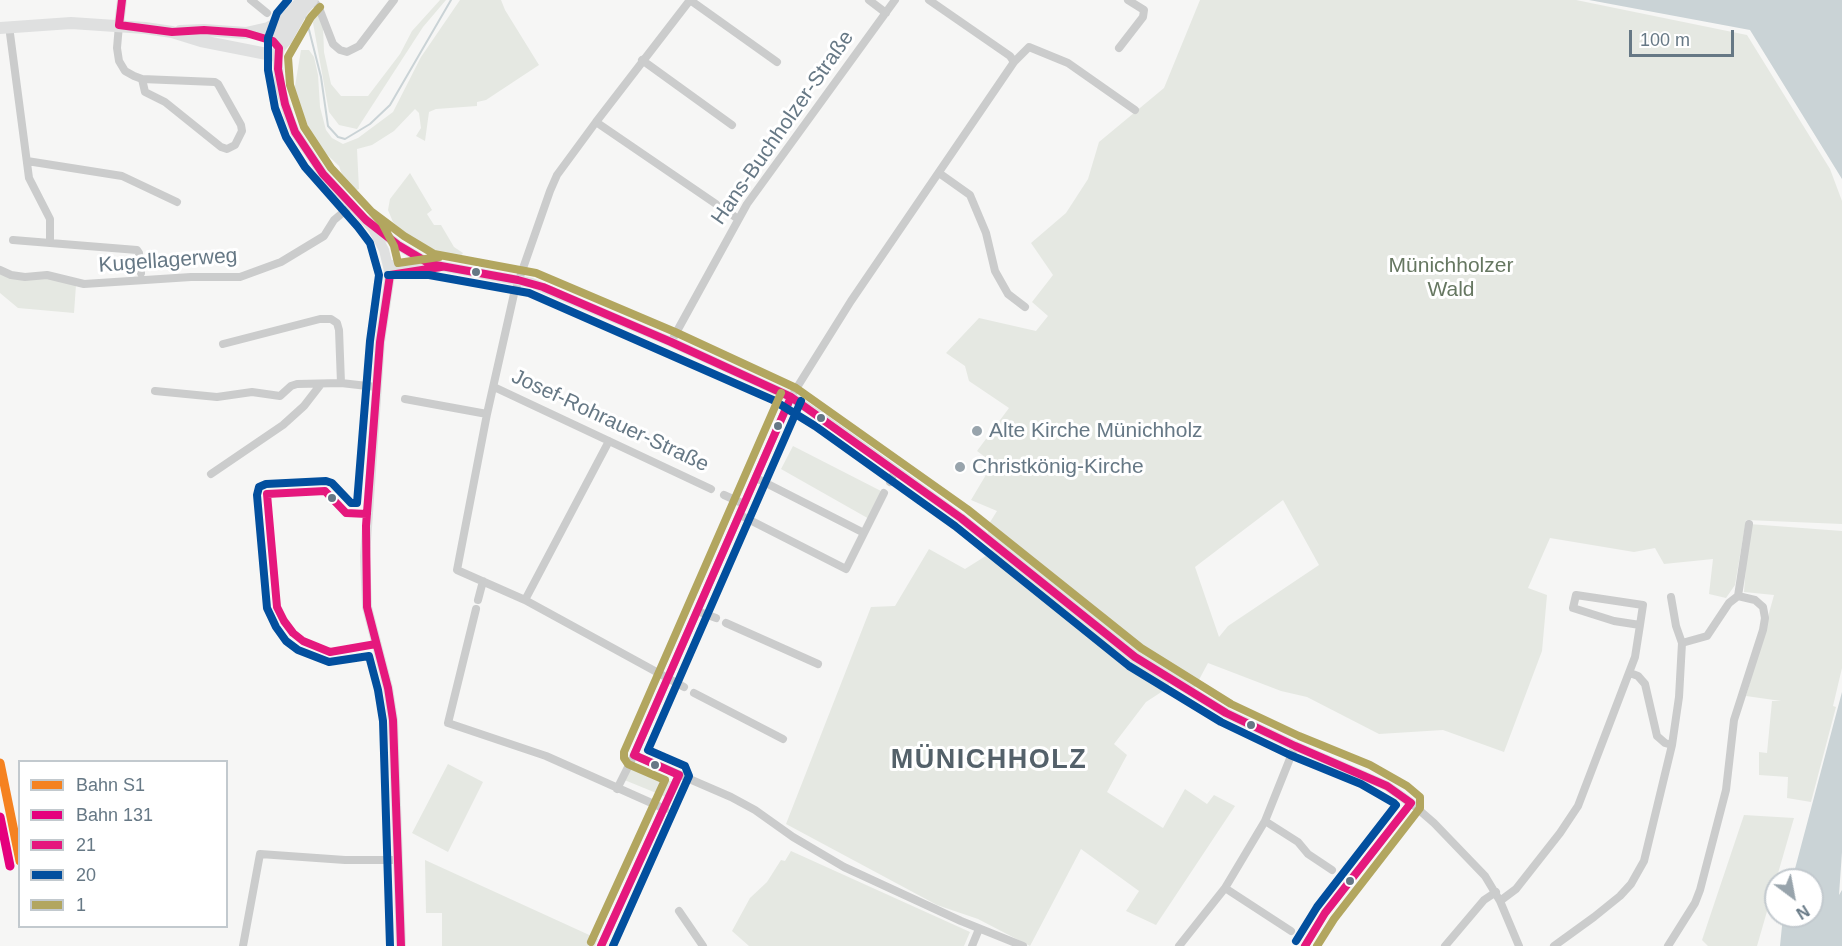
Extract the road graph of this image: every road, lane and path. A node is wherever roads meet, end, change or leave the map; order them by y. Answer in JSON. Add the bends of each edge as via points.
{"nodes":[{"id":1,"x":122,"y":0,"type":"edge"},
{"id":2,"x":251,"y":0,"type":"edge"},
{"id":3,"x":394,"y":0,"type":"edge"},
{"id":4,"x":690,"y":0,"type":"edge"},
{"id":5,"x":869,"y":0,"type":"edge"},
{"id":6,"x":895,"y":0,"type":"edge"},
{"id":7,"x":929,"y":0,"type":"edge"},
{"id":8,"x":1128,"y":0,"type":"edge"},
{"id":9,"x":309,"y":1,"type":"edge"},
{"id":10,"x":267,"y":13,"type":"dead end"},
{"id":11,"x":886,"y":13,"type":"junction"},
{"id":12,"x":286,"y":18,"type":"junction"},
{"id":13,"x":119,"y":25,"type":"junction"},
{"id":14,"x":5,"y":27,"type":"edge"},
{"id":15,"x":172,"y":32,"type":"junction"},
{"id":16,"x":246,"y":33,"type":"junction"},
{"id":17,"x":1119,"y":48,"type":"dead end"},
{"id":18,"x":278,"y":52,"type":"junction"},
{"id":19,"x":642,"y":60,"type":"junction"},
{"id":20,"x":777,"y":62,"type":"dead end"},
{"id":21,"x":1014,"y":62,"type":"junction"},
{"id":22,"x":142,"y":79,"type":"junction"},
{"id":23,"x":1135,"y":110,"type":"dead end"},
{"id":24,"x":596,"y":122,"type":"junction"},
{"id":25,"x":732,"y":125,"type":"dead end"},
{"id":26,"x":27,"y":161,"type":"junction"},
{"id":27,"x":939,"y":173,"type":"junction"},
{"id":28,"x":177,"y":202,"type":"dead end"},
{"id":29,"x":716,"y":204,"type":"dead end"},
{"id":30,"x":352,"y":205,"type":"junction"},
{"id":31,"x":724,"y":209,"type":"dead end"},
{"id":32,"x":738,"y":219,"type":"junction"},
{"id":33,"x":366,"y":220,"type":"junction"},
{"id":34,"x":13,"y":240,"type":"dead end"},
{"id":35,"x":50,"y":243,"type":"junction"},
{"id":36,"x":435,"y":265,"type":"junction"},
{"id":37,"x":0,"y":270,"type":"edge"},
{"id":38,"x":389,"y":270,"type":"junction"},
{"id":39,"x":141,"y":273,"type":"dead end"},
{"id":40,"x":518,"y":280,"type":"junction"},
{"id":41,"x":1025,"y":307,"type":"dead end"},
{"id":42,"x":670,"y":342,"type":"junction"},
{"id":43,"x":223,"y":344,"type":"dead end"},
{"id":44,"x":341,"y":383,"type":"junction"},
{"id":45,"x":321,"y":384,"type":"junction"},
{"id":46,"x":376,"y":387,"type":"junction"},
{"id":47,"x":494,"y":387,"type":"junction"},
{"id":48,"x":155,"y":391,"type":"dead end"},
{"id":49,"x":790,"y":398,"type":"junction"},
{"id":50,"x":405,"y":399,"type":"dead end"},
{"id":51,"x":487,"y":414,"type":"junction"},
{"id":52,"x":609,"y":441,"type":"junction"},
{"id":53,"x":895,"y":471,"type":"junction"},
{"id":54,"x":211,"y":474,"type":"dead end"},
{"id":55,"x":756,"y":478,"type":"junction"},
{"id":56,"x":890,"y":482,"type":"dead end"},
{"id":57,"x":711,"y":489,"type":"dead end"},
{"id":58,"x":884,"y":493,"type":"dead end"},
{"id":59,"x":724,"y":495,"type":"dead end"},
{"id":60,"x":744,"y":504,"type":"junction"},
{"id":61,"x":740,"y":515,"type":"junction"},
{"id":62,"x":1749,"y":524,"type":"dead end"},
{"id":63,"x":864,"y":533,"type":"junction"},
{"id":64,"x":483,"y":581,"type":"junction"},
{"id":65,"x":1738,"y":596,"type":"junction"},
{"id":66,"x":1671,"y":597,"type":"dead end"},
{"id":67,"x":478,"y":600,"type":"dead end"},
{"id":68,"x":525,"y":600,"type":"junction"},
{"id":69,"x":476,"y":609,"type":"dead end"},
{"id":70,"x":697,"y":611,"type":"junction"},
{"id":71,"x":716,"y":618,"type":"dead end"},
{"id":72,"x":726,"y":623,"type":"dead end"},
{"id":73,"x":1640,"y":625,"type":"junction"},
{"id":74,"x":1682,"y":643,"type":"junction"},
{"id":75,"x":818,"y":664,"type":"dead end"},
{"id":76,"x":1630,"y":673,"type":"junction"},
{"id":77,"x":666,"y":678,"type":"junction"},
{"id":78,"x":684,"y":687,"type":"dead end"},
{"id":79,"x":694,"y":693,"type":"dead end"},
{"id":80,"x":783,"y":740,"type":"dead end"},
{"id":81,"x":1672,"y":745,"type":"junction"},
{"id":82,"x":1295,"y":746,"type":"junction"},
{"id":83,"x":634,"y":754,"type":"junction"},
{"id":84,"x":679,"y":775,"type":"junction"},
{"id":85,"x":617,"y":789,"type":"junction"},
{"id":86,"x":1411,"y":802,"type":"junction"},
{"id":87,"x":665,"y":809,"type":"junction"},
{"id":88,"x":1265,"y":821,"type":"junction"},
{"id":89,"x":398,"y":860,"type":"junction"},
{"id":90,"x":1332,"y":870,"type":"dead end"},
{"id":91,"x":1341,"y":876,"type":"dead end"},
{"id":92,"x":1350,"y":881,"type":"junction"},
{"id":93,"x":1225,"y":888,"type":"junction"},
{"id":94,"x":1496,"y":892,"type":"junction"},
{"id":95,"x":1500,"y":901,"type":"junction"},
{"id":96,"x":679,"y":911,"type":"dead end"},
{"id":97,"x":979,"y":929,"type":"junction"},
{"id":98,"x":1291,"y":931,"type":"dead end"},
{"id":99,"x":1300,"y":937,"type":"dead end"},
{"id":100,"x":1184,"y":944,"type":"edge"},
{"id":101,"x":1306,"y":944,"type":"edge"},
{"id":102,"x":243,"y":946,"type":"edge"},
{"id":103,"x":401,"y":946,"type":"edge"},
{"id":104,"x":601,"y":946,"type":"edge"},
{"id":105,"x":703,"y":946,"type":"edge"},
{"id":106,"x":972,"y":946,"type":"edge"},
{"id":107,"x":1023,"y":946,"type":"edge"},
{"id":108,"x":1445,"y":946,"type":"edge"},
{"id":109,"x":1519,"y":946,"type":"edge"},
{"id":110,"x":1554,"y":946,"type":"edge"},
{"id":111,"x":1668,"y":946,"type":"edge"}],
"edges":[{"from":1,"to":13,"type":"street"},
{"from":2,"to":10,"type":"street"},
{"from":3,"to":9,"type":"street","via":[[359,46],[347,52],[333,44],[319,8]]},
{"from":4,"to":19,"type":"street"},
{"from":4,"to":20,"type":"street"},
{"from":5,"to":11,"type":"street"},
{"from":6,"to":11,"type":"street","name":"Hans-Buchholzer-Straße"},
{"from":7,"to":21,"type":"street"},
{"from":8,"to":17,"type":"street","via":[[1144,10],[1143,17]]},
{"from":9,"to":12,"type":"main road"},
{"from":9,"to":18,"type":"main road"},
{"from":11,"to":32,"type":"street","name":"Hans-Buchholzer-Straße"},
{"from":12,"to":16,"type":"main road","via":[[268,28]]},
{"from":12,"to":18,"type":"main road","via":[[278,35]]},
{"from":13,"to":14,"type":"main road"},
{"from":13,"to":15,"type":"main road"},
{"from":13,"to":22,"type":"street","via":[[119,61],[125,71]]},
{"from":14,"to":26,"type":"street"},
{"from":15,"to":16,"type":"main road"},
{"from":15,"to":18,"type":"main road","via":[[201,41]]},
{"from":16,"to":18,"type":"main road","via":[[270,39]]},
{"from":18,"to":30,"type":"street","via":[[280,87],[296,132],[313,161]]},
{"from":19,"to":24,"type":"street"},
{"from":19,"to":25,"type":"street"},
{"from":21,"to":23,"type":"street","via":[[1029,47],[1068,63]]},
{"from":21,"to":27,"type":"street"},
{"from":22,"to":22,"type":"street","via":[[145,92],[165,102],[221,147],[233,147],[239,139],[241,125],[217,83]]},
{"from":24,"to":29,"type":"street"},
{"from":24,"to":40,"type":"street","via":[[557,175]]},
{"from":26,"to":28,"type":"street","via":[[122,176]]},
{"from":26,"to":35,"type":"street","via":[[29,178],[50,219]]},
{"from":27,"to":41,"type":"street","via":[[970,195],[986,233],[995,271],[1008,294]]},
{"from":27,"to":49,"type":"street"},
{"from":30,"to":33,"type":"street"},
{"from":30,"to":37,"type":"street","name":"Kugellagerweg","via":[[334,220],[324,236],[281,262],[240,277],[84,284],[47,275],[11,276]]},
{"from":31,"to":32,"type":"street"},
{"from":32,"to":42,"type":"street","name":"Hans-Buchholzer-Straße"},
{"from":33,"to":36,"type":"street","via":[[398,245]]},
{"from":33,"to":38,"type":"street","via":[[379,238]]},
{"from":34,"to":35,"type":"street"},
{"from":35,"to":39,"type":"street","via":[[137,250]]},
{"from":36,"to":38,"type":"street"},
{"from":36,"to":40,"type":"street"},
{"from":38,"to":46,"type":"street"},
{"from":40,"to":42,"type":"street"},
{"from":40,"to":47,"type":"street"},
{"from":42,"to":49,"type":"street"},
{"from":43,"to":44,"type":"street","via":[[331,319],[339,330]]},
{"from":44,"to":45,"type":"street"},
{"from":44,"to":46,"type":"street"},
{"from":45,"to":48,"type":"street","via":[[297,384],[280,396],[252,392],[217,397]]},
{"from":45,"to":54,"type":"street","via":[[283,425]]},
{"from":46,"to":89,"type":"street","via":[[365,586],[393,720]]},
{"from":47,"to":51,"type":"street"},
{"from":47,"to":52,"type":"street","name":"Josef-Rohrauer-Straße"},
{"from":49,"to":53,"type":"street"},
{"from":49,"to":55,"type":"street"},
{"from":50,"to":51,"type":"street"},
{"from":51,"to":64,"type":"street","via":[[457,570]]},
{"from":52,"to":57,"type":"street","name":"Josef-Rohrauer-Straße"},
{"from":52,"to":68,"type":"street"},
{"from":53,"to":56,"type":"street"},
{"from":53,"to":82,"type":"street","via":[[1135,657],[1220,710]]},
{"from":55,"to":60,"type":"street"},
{"from":55,"to":63,"type":"street"},
{"from":58,"to":63,"type":"street"},
{"from":59,"to":60,"type":"street","name":"Josef-Rohrauer-Straße"},
{"from":60,"to":61,"type":"street"},
{"from":61,"to":63,"type":"street","via":[[846,569]]},
{"from":61,"to":70,"type":"street"},
{"from":62,"to":65,"type":"street"},
{"from":64,"to":67,"type":"street"},
{"from":64,"to":68,"type":"street"},
{"from":65,"to":74,"type":"street","via":[[1707,636]]},
{"from":65,"to":111,"type":"street","via":[[1755,600],[1763,607],[1765,618],[1734,720],[1726,790],[1700,890]]},
{"from":66,"to":74,"type":"street"},
{"from":68,"to":77,"type":"street"},
{"from":69,"to":85,"type":"street","via":[[448,723],[546,756]]},
{"from":70,"to":71,"type":"street"},
{"from":70,"to":77,"type":"street"},
{"from":72,"to":75,"type":"street"},
{"from":73,"to":73,"type":"street","via":[[1643,605],[1576,595],[1573,608]]},
{"from":73,"to":76,"type":"street"},
{"from":74,"to":81,"type":"street"},
{"from":76,"to":81,"type":"street","via":[[1645,684],[1657,736]]},
{"from":76,"to":95,"type":"street","via":[[1578,806],[1516,889]]},
{"from":77,"to":78,"type":"street"},
{"from":77,"to":83,"type":"street"},
{"from":79,"to":80,"type":"street"},
{"from":81,"to":110,"type":"street","via":[[1639,873],[1620,896]]},
{"from":82,"to":86,"type":"street","via":[[1387,786]]},
{"from":82,"to":88,"type":"street"},
{"from":83,"to":84,"type":"street"},
{"from":83,"to":85,"type":"street"},
{"from":84,"to":87,"type":"street"},
{"from":84,"to":97,"type":"street","via":[[755,810],[844,867]]},
{"from":85,"to":87,"type":"street"},
{"from":86,"to":92,"type":"street"},
{"from":86,"to":94,"type":"street","via":[[1473,863]]},
{"from":87,"to":104,"type":"street"},
{"from":88,"to":90,"type":"street"},
{"from":88,"to":93,"type":"street"},
{"from":89,"to":102,"type":"street","via":[[262,854]]},
{"from":89,"to":103,"type":"street"},
{"from":91,"to":92,"type":"street"},
{"from":92,"to":101,"type":"street"},
{"from":93,"to":98,"type":"street"},
{"from":93,"to":100,"type":"street"},
{"from":94,"to":95,"type":"street"},
{"from":94,"to":108,"type":"street","via":[[1484,900]]},
{"from":95,"to":109,"type":"street"},
{"from":96,"to":105,"type":"street"},
{"from":97,"to":106,"type":"street"},
{"from":97,"to":107,"type":"street"},
{"from":99,"to":101,"type":"street"}]}
